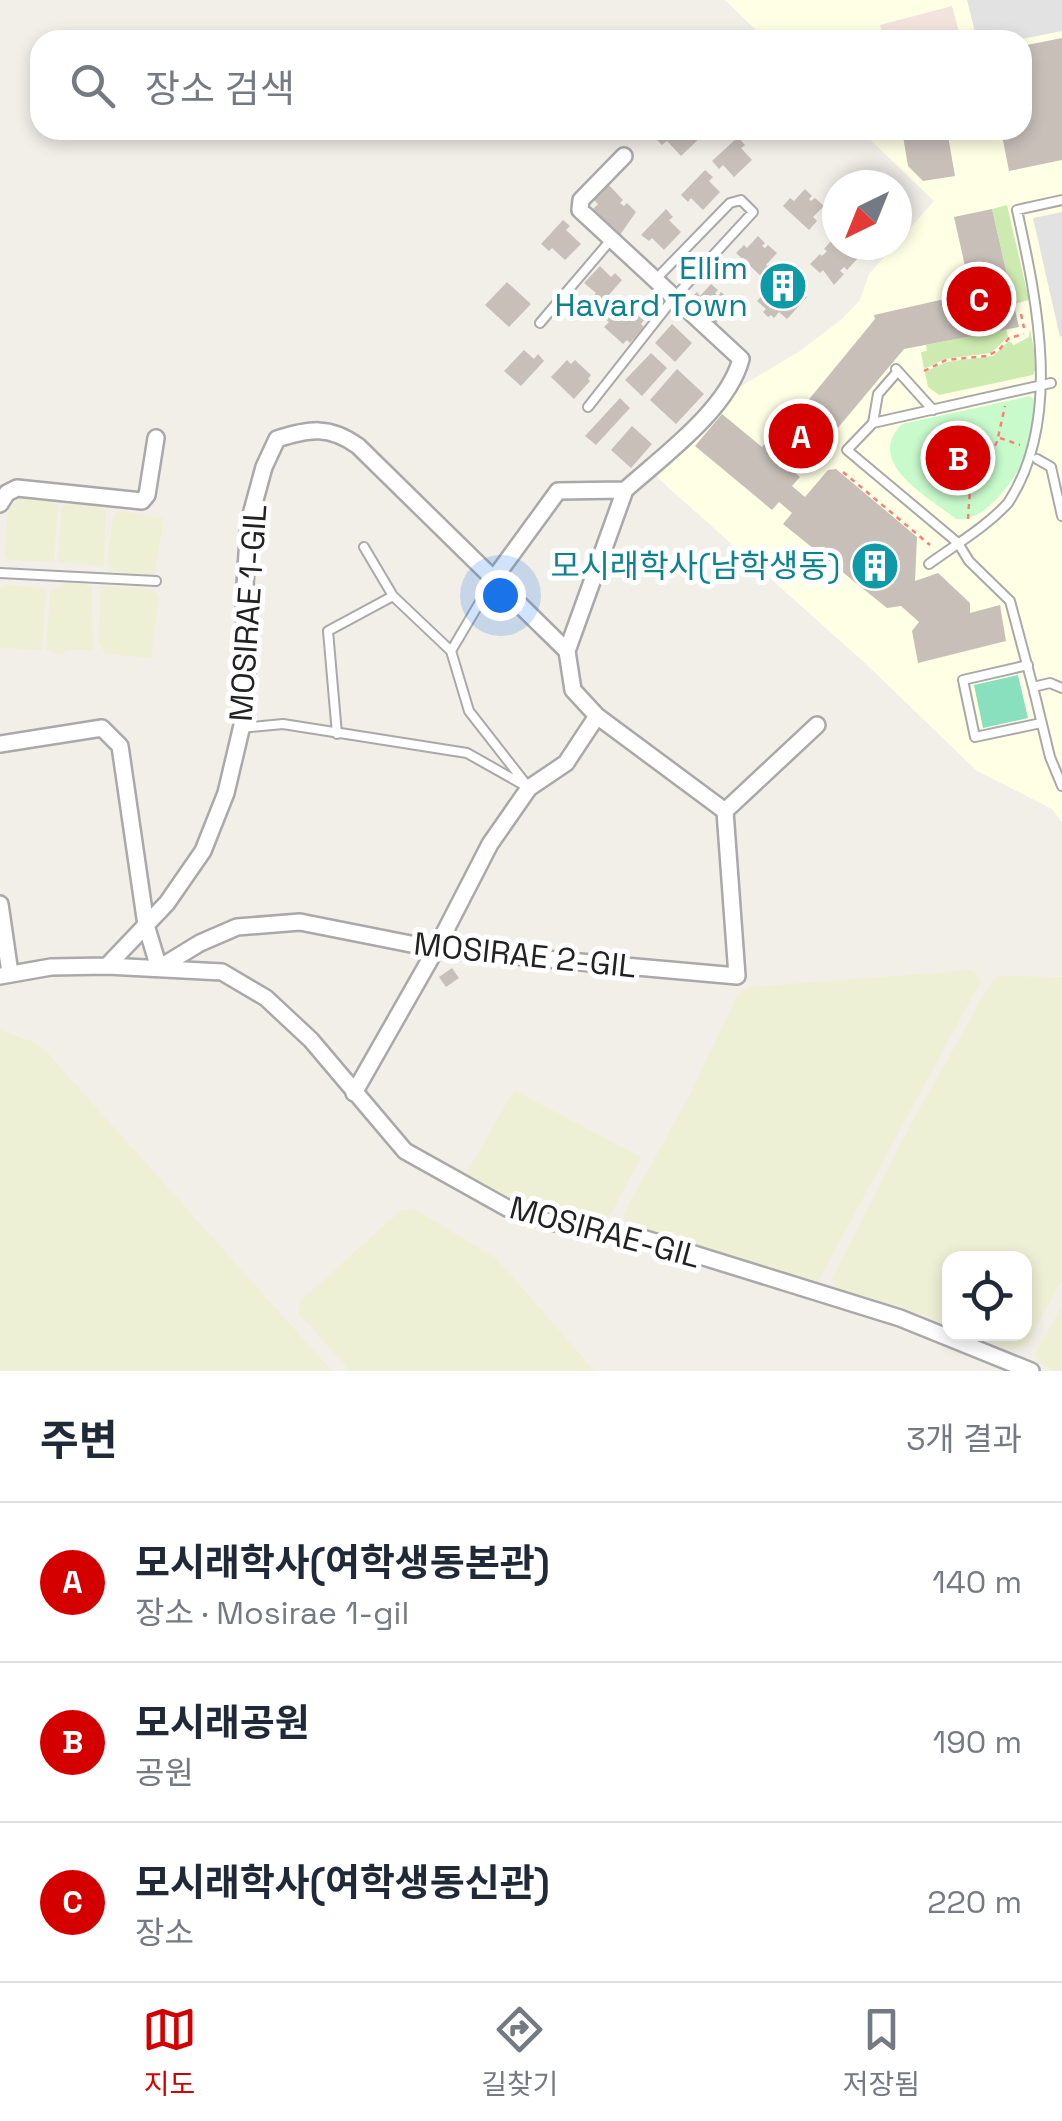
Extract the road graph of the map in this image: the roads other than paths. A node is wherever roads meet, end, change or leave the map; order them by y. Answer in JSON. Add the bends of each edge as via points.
{"nodes":[{"id":1,"x":624,"y":156,"type":"dead end"},
{"id":2,"x":1062,"y":200,"type":"edge"},
{"id":3,"x":610,"y":241,"type":"junction"},
{"id":4,"x":654,"y":281,"type":"junction"},
{"id":5,"x":673,"y":299,"type":"junction"},
{"id":6,"x":540,"y":323,"type":"dead end"},
{"id":7,"x":1052,"y":384,"type":"junction"},
{"id":8,"x":588,"y":407,"type":"dead end"},
{"id":9,"x":933,"y":410,"type":"junction"},
{"id":10,"x":873,"y":423,"type":"junction"},
{"id":11,"x":156,"y":438,"type":"dead end"},
{"id":12,"x":1037,"y":459,"type":"junction"},
{"id":13,"x":625,"y":490,"type":"junction"},
{"id":14,"x":0,"y":504,"type":"edge"},
{"id":15,"x":1062,"y":516,"type":"edge"},
{"id":16,"x":958,"y":543,"type":"junction"},
{"id":17,"x":364,"y":547,"type":"dead end"},
{"id":18,"x":928,"y":564,"type":"dead end"},
{"id":19,"x":0,"y":573,"type":"edge"},
{"id":20,"x":493,"y":580,"type":"junction"},
{"id":21,"x":156,"y":582,"type":"dead end"},
{"id":22,"x":393,"y":596,"type":"junction"},
{"id":23,"x":567,"y":651,"type":"junction"},
{"id":24,"x":451,"y":652,"type":"junction"},
{"id":25,"x":1028,"y":665,"type":"junction"},
{"id":26,"x":1033,"y":687,"type":"junction"},
{"id":27,"x":1062,"y":688,"type":"edge"},
{"id":28,"x":597,"y":716,"type":"junction"},
{"id":29,"x":1041,"y":722,"type":"junction"},
{"id":30,"x":817,"y":724,"type":"dead end"},
{"id":31,"x":241,"y":728,"type":"junction"},
{"id":32,"x":337,"y":734,"type":"junction"},
{"id":33,"x":0,"y":744,"type":"edge"},
{"id":34,"x":1062,"y":786,"type":"edge"},
{"id":35,"x":529,"y":788,"type":"junction"},
{"id":36,"x":724,"y":811,"type":"junction"},
{"id":37,"x":0,"y":904,"type":"edge"},
{"id":38,"x":146,"y":925,"type":"junction"},
{"id":39,"x":436,"y":950,"type":"junction"},
{"id":40,"x":107,"y":966,"type":"junction"},
{"id":41,"x":159,"y":968,"type":"junction"},
{"id":42,"x":3,"y":970,"type":"edge"},
{"id":43,"x":354,"y":1093,"type":"junction"},
{"id":44,"x":1031,"y":1371,"type":"edge"}],
"edges":[{"from":1,"to":3,"type":"street","via":[[581,200],[580,210]]},
{"from":2,"to":7,"type":"lane","via":[[1017,210]]},
{"from":3,"to":4,"type":"street"},
{"from":3,"to":6,"type":"lane"},
{"from":4,"to":5,"type":"street"},
{"from":4,"to":5,"type":"lane","via":[[730,203],[741,200],[753,212]]},
{"from":5,"to":8,"type":"lane"},
{"from":5,"to":13,"type":"street","via":[[741,359],[735,380],[685,437]]},
{"from":7,"to":9,"type":"lane"},
{"from":7,"to":12,"type":"lane"},
{"from":9,"to":10,"type":"lane"},
{"from":9,"to":10,"type":"lane","via":[[897,370],[878,394]]},
{"from":10,"to":16,"type":"lane","via":[[847,450]]},
{"from":11,"to":14,"type":"street","via":[[142,501],[17,488]]},
{"from":12,"to":15,"type":"lane","via":[[1051,467]]},
{"from":12,"to":16,"type":"lane","via":[[1006,506]]},
{"from":13,"to":20,"type":"street","via":[[558,492]]},
{"from":13,"to":23,"type":"street"},
{"from":16,"to":18,"type":"lane"},
{"from":16,"to":25,"type":"lane","via":[[1010,602]]},
{"from":17,"to":22,"type":"lane"},
{"from":19,"to":21,"type":"lane"},
{"from":20,"to":23,"type":"street","name":"MOSIRAE 1-GIL"},
{"from":20,"to":24,"type":"lane"},
{"from":20,"to":31,"type":"street","name":"MOSIRAE 1-GIL","via":[[339,432],[305,430],[277,439],[249,522]]},
{"from":22,"to":24,"type":"lane"},
{"from":22,"to":32,"type":"lane","via":[[328,630]]},
{"from":23,"to":28,"type":"street","name":"MOSIRAE 1-GIL","via":[[574,690]]},
{"from":24,"to":35,"type":"lane","via":[[468,711]]},
{"from":25,"to":26,"type":"lane"},
{"from":25,"to":29,"type":"lane","via":[[963,680],[976,737]]},
{"from":26,"to":27,"type":"lane"},
{"from":26,"to":29,"type":"lane"},
{"from":28,"to":35,"type":"street","via":[[566,763]]},
{"from":28,"to":36,"type":"street"},
{"from":29,"to":34,"type":"lane"},
{"from":30,"to":36,"type":"street"},
{"from":31,"to":32,"type":"lane","via":[[283,724]]},
{"from":31,"to":38,"type":"street","name":"MOSIRAE 1-GIL","via":[[203,851]]},
{"from":32,"to":35,"type":"lane","via":[[467,753]]},
{"from":33,"to":38,"type":"street","via":[[102,728],[120,746]]},
{"from":35,"to":39,"type":"street","via":[[490,844]]},
{"from":36,"to":39,"type":"street","name":"MOSIRAE 2-GIL","via":[[737,976]]},
{"from":37,"to":42,"type":"street"},
{"from":38,"to":40,"type":"street","name":"MOSIRAE 1-GIL"},
{"from":38,"to":41,"type":"street"},
{"from":39,"to":41,"type":"street","name":"MOSIRAE 2-GIL","via":[[331,928],[237,927]]},
{"from":39,"to":43,"type":"street"},
{"from":40,"to":41,"type":"street","name":"MOSIRAE-GIL"},
{"from":40,"to":42,"type":"street","name":"MOSIRAE-GIL"},
{"from":41,"to":43,"type":"street","name":"MOSIRAE-GIL","via":[[222,972],[266,998]]},
{"from":43,"to":44,"type":"street","name":"MOSIRAE-GIL","via":[[405,1152],[507,1208],[636,1236],[900,1318]]}]}
